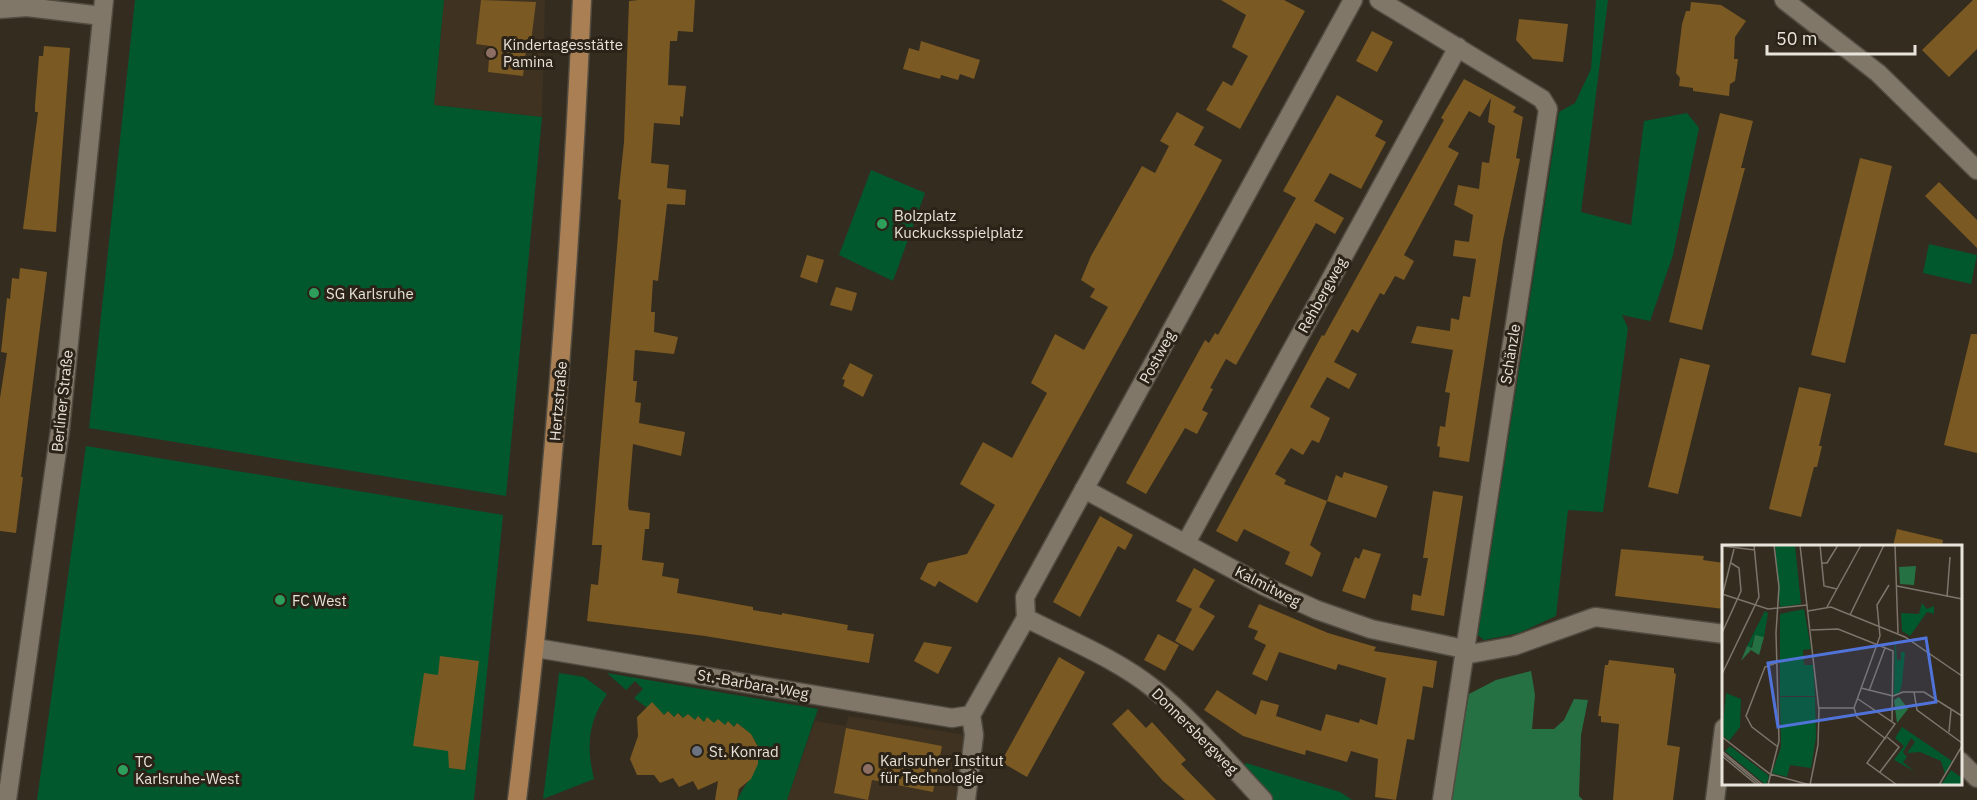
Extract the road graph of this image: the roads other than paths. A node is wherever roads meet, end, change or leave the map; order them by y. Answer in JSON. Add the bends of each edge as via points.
{"nodes":[{"id":1,"x":582,"y":0,"type":"edge"},
{"id":2,"x":1353,"y":0,"type":"edge"},
{"id":3,"x":1379,"y":0,"type":"edge"},
{"id":4,"x":1785,"y":0,"type":"edge"},
{"id":5,"x":103,"y":8,"type":"edge"},
{"id":6,"x":0,"y":9,"type":"edge"},
{"id":7,"x":1458,"y":47,"type":"junction"},
{"id":8,"x":1977,"y":170,"type":"edge"},
{"id":9,"x":1084,"y":489,"type":"junction"},
{"id":10,"x":1186,"y":543,"type":"junction"},
{"id":11,"x":1026,"y":618,"type":"junction"},
{"id":12,"x":1722,"y":634,"type":"edge"},
{"id":13,"x":536,"y":648,"type":"junction"},
{"id":14,"x":1464,"y":652,"type":"junction"},
{"id":15,"x":971,"y":715,"type":"junction"},
{"id":16,"x":1722,"y":742,"type":"edge"},
{"id":17,"x":1962,"y":763,"type":"edge"},
{"id":18,"x":1977,"y":778,"type":"edge"},
{"id":19,"x":7,"y":800,"type":"edge"},
{"id":20,"x":517,"y":800,"type":"edge"},
{"id":21,"x":966,"y":800,"type":"edge"},
{"id":22,"x":1263,"y":800,"type":"edge"},
{"id":23,"x":1443,"y":800,"type":"edge"},
{"id":24,"x":1714,"y":800,"type":"edge"}],
"edges":[{"from":1,"to":13,"type":"main road","name":"Hertzstraße","via":[[567,290]]},
{"from":2,"to":9,"type":"street","name":"Postweg"},
{"from":3,"to":7,"type":"street","name":"Schänzle"},
{"from":4,"to":8,"type":"street","via":[[1878,74]]},
{"from":5,"to":6,"type":"street"},
{"from":5,"to":19,"type":"street","name":"Berliner Straße","via":[[60,430]]},
{"from":7,"to":10,"type":"street","name":"Rehbergweg"},
{"from":7,"to":14,"type":"street","name":"Schänzle","via":[[1542,99],[1548,110]]},
{"from":9,"to":10,"type":"street","name":"Kalmitweg"},
{"from":9,"to":11,"type":"street","name":"Postweg","via":[[1025,597]]},
{"from":10,"to":14,"type":"street","name":"Kalmitweg","via":[[1317,610]]},
{"from":11,"to":15,"type":"street","name":"Postweg"},
{"from":11,"to":22,"type":"street","name":"Donnersbergweg","via":[[1153,687]]},
{"from":12,"to":14,"type":"street","via":[[1595,617],[1514,646]]},
{"from":13,"to":15,"type":"street","name":"St.-Barbara-Weg","via":[[952,718]]},
{"from":13,"to":20,"type":"main road","name":"Hertzstraße"},
{"from":14,"to":23,"type":"street","name":"Schänzle"},
{"from":15,"to":21,"type":"street","via":[[974,735]]},
{"from":16,"to":24,"type":"street"},
{"from":17,"to":18,"type":"street"}]}
